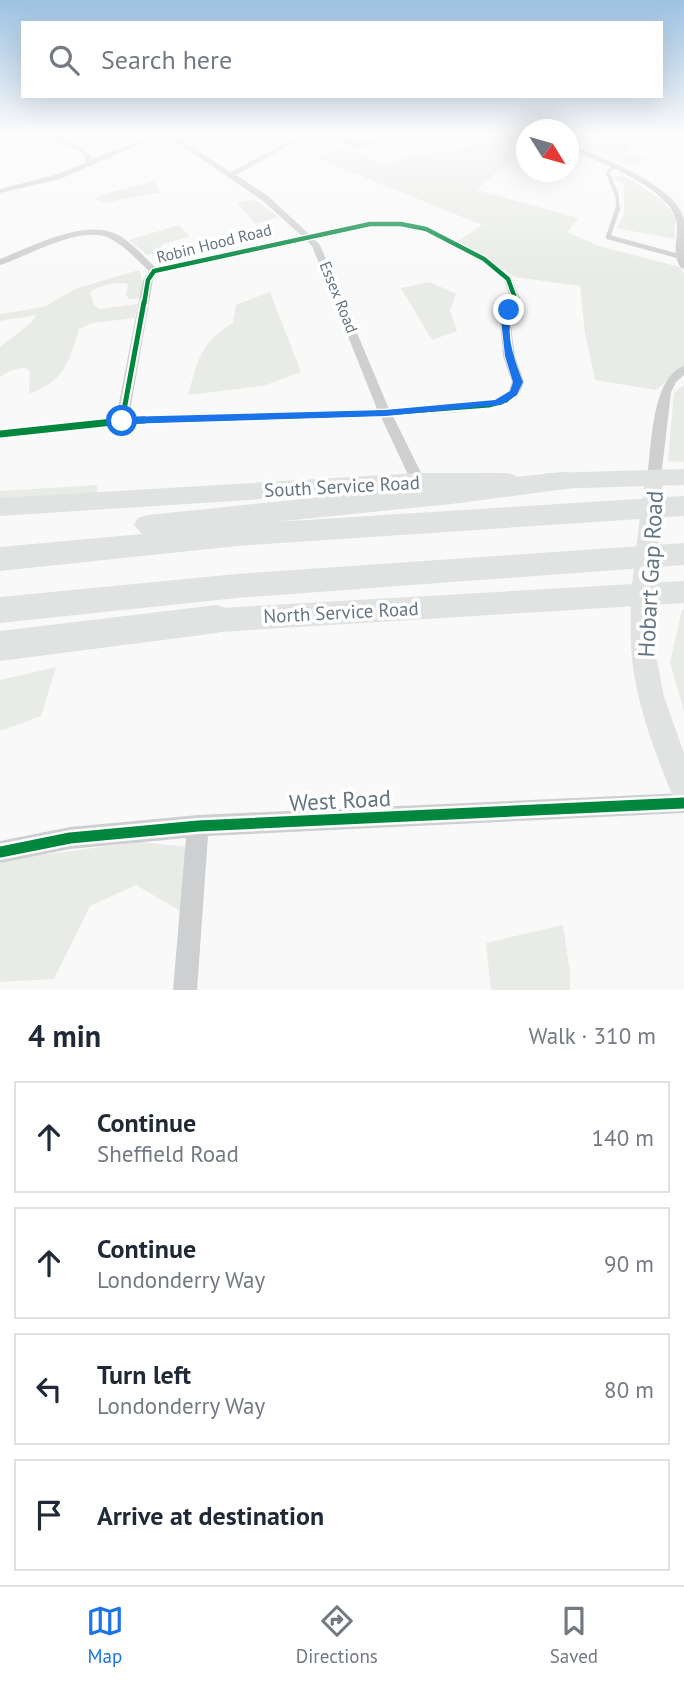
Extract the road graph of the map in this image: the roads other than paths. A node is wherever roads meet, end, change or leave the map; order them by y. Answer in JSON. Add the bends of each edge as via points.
{"nodes":[{"id":1,"x":47,"y":180,"type":"edge"},
{"id":2,"x":236,"y":180,"type":"edge"},
{"id":3,"x":611,"y":180,"type":"edge"},
{"id":4,"x":640,"y":180,"type":"edge"},
{"id":5,"x":0,"y":191,"type":"edge"},
{"id":6,"x":679,"y":208,"type":"edge"},
{"id":7,"x":307,"y":237,"type":"junction"},
{"id":8,"x":678,"y":256,"type":"junction"},
{"id":9,"x":0,"y":262,"type":"edge"},
{"id":10,"x":684,"y":266,"type":"edge"},
{"id":11,"x":154,"y":271,"type":"junction"},
{"id":12,"x":684,"y":369,"type":"edge"},
{"id":13,"x":385,"y":413,"type":"junction"},
{"id":14,"x":122,"y":421,"type":"junction"},
{"id":15,"x":0,"y":434,"type":"edge"},
{"id":16,"x":684,"y":477,"type":"edge"},
{"id":17,"x":418,"y":481,"type":"junction"},
{"id":18,"x":564,"y":481,"type":"junction"},
{"id":19,"x":654,"y":485,"type":"junction"},
{"id":20,"x":684,"y":506,"type":"edge"},
{"id":21,"x":0,"y":507,"type":"edge"},
{"id":22,"x":0,"y":548,"type":"edge"},
{"id":23,"x":684,"y":554,"type":"edge"},
{"id":24,"x":0,"y":559,"type":"edge"},
{"id":25,"x":646,"y":586,"type":"junction"},
{"id":26,"x":684,"y":592,"type":"edge"},
{"id":27,"x":0,"y":610,"type":"edge"},
{"id":28,"x":217,"y":619,"type":"junction"},
{"id":29,"x":0,"y":646,"type":"edge"},
{"id":30,"x":0,"y":657,"type":"edge"},
{"id":31,"x":684,"y":789,"type":"edge"},
{"id":32,"x":684,"y":803,"type":"edge"},
{"id":33,"x":198,"y":826,"type":"junction"},
{"id":34,"x":0,"y":852,"type":"edge"},
{"id":35,"x":185,"y":990,"type":"edge"}],
"edges":[{"from":1,"to":5,"type":"street"},
{"from":2,"to":7,"type":"street","name":"Essex Road","via":[[265,198]]},
{"from":3,"to":8,"type":"lane","via":[[618,210],[608,237]]},
{"from":4,"to":6,"type":"street"},
{"from":6,"to":8,"type":"street"},
{"from":7,"to":11,"type":"street","name":"Robin Hood Road"},
{"from":7,"to":13,"type":"street","name":"Essex Road","via":[[322,256]]},
{"from":7,"to":13,"type":"street","name":"Robin Hood Road","via":[[374,223],[420,228],[493,265],[514,290],[514,303],[505,319],[509,356],[518,382],[514,393],[489,405]]},
{"from":8,"to":10,"type":"street"},
{"from":9,"to":11,"type":"street","via":[[75,235],[98,232],[114,236]]},
{"from":11,"to":14,"type":"street","name":"Robin Hood Road","via":[[148,280]]},
{"from":12,"to":19,"type":"street","via":[[665,392]]},
{"from":13,"to":14,"type":"street"},
{"from":13,"to":17,"type":"street","name":"Essex Road"},
{"from":14,"to":15,"type":"street"},
{"from":16,"to":19,"type":"main road","name":"South Service Road"},
{"from":17,"to":18,"type":"main road","name":"South Service Road"},
{"from":17,"to":21,"type":"main road","name":"South Service Road"},
{"from":18,"to":19,"type":"main road","name":"South Service Road"},
{"from":18,"to":22,"type":"highway","via":[[58,536]]},
{"from":19,"to":25,"type":"street","name":"Hobart Gap Road"},
{"from":20,"to":24,"type":"highway","via":[[212,537]]},
{"from":23,"to":27,"type":"highway","via":[[237,586]]},
{"from":25,"to":26,"type":"main road","name":"North Service Road"},
{"from":25,"to":28,"type":"main road","name":"North Service Road"},
{"from":25,"to":31,"type":"street","name":"Hobart Gap Road","via":[[645,666]]},
{"from":28,"to":29,"type":"highway"},
{"from":28,"to":30,"type":"main road","name":"North Service Road"},
{"from":32,"to":33,"type":"street","name":"West Road"},
{"from":33,"to":34,"type":"street","name":"West Road","via":[[70,838]]},
{"from":33,"to":35,"type":"street"}]}
